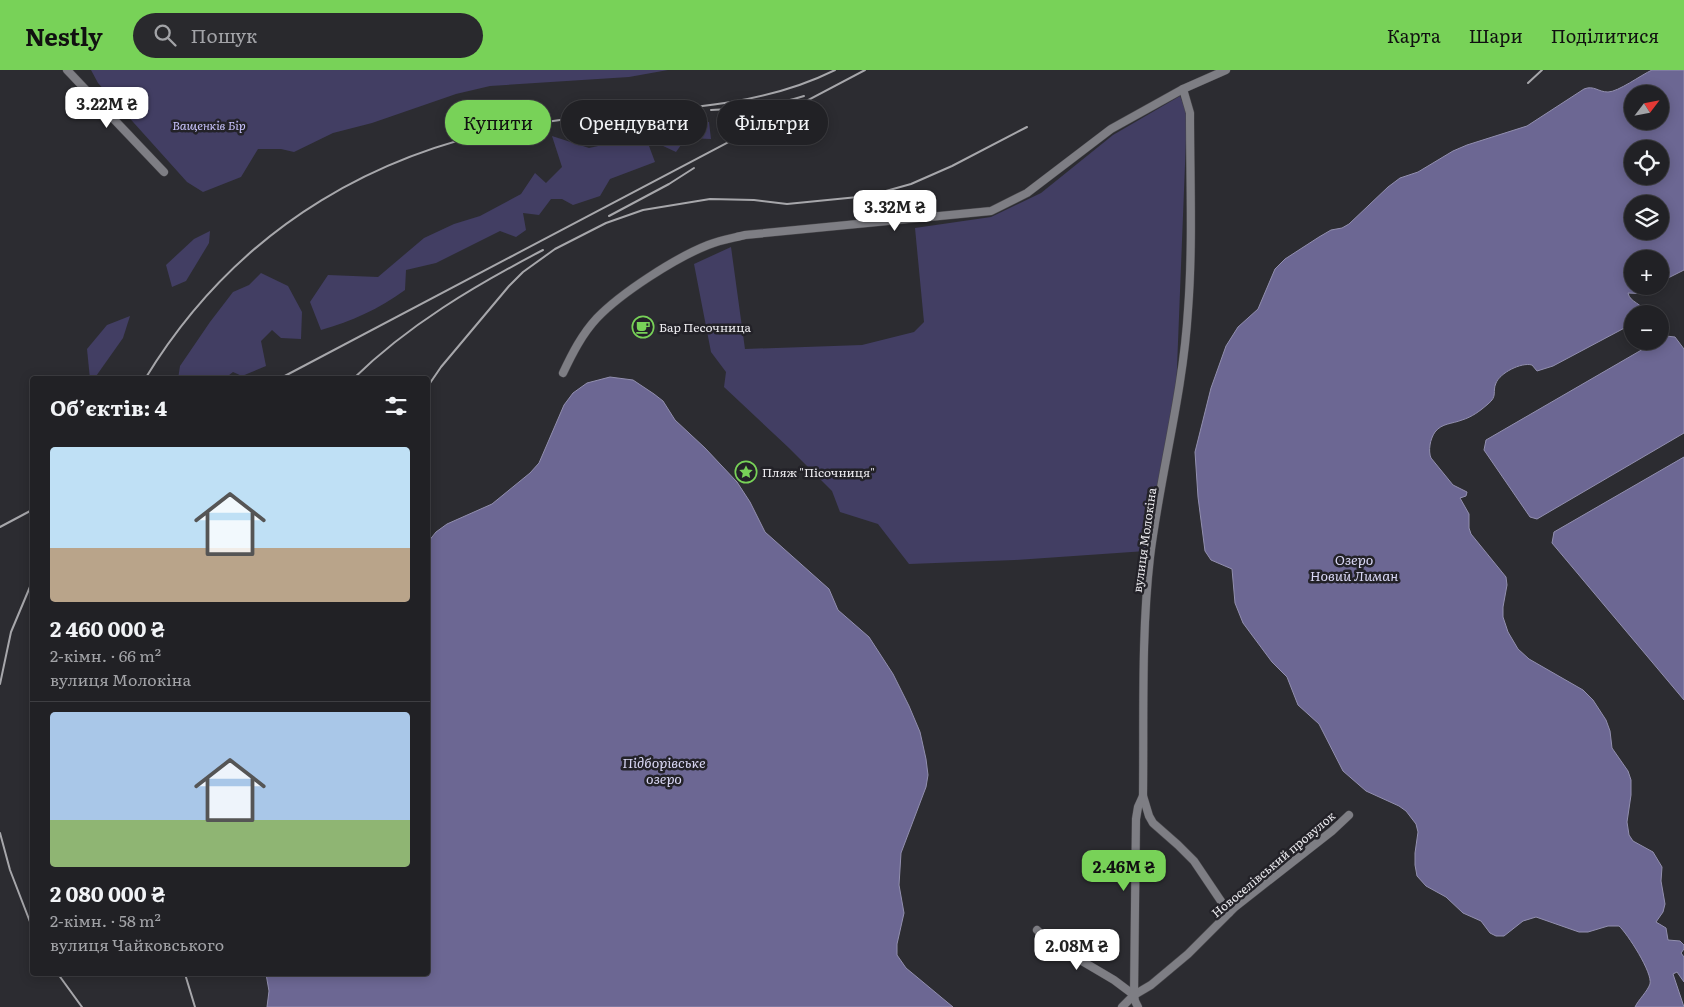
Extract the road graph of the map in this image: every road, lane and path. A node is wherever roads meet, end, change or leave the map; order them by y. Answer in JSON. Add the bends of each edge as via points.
{"nodes":[{"id":1,"x":67,"y":70,"type":"edge"},
{"id":2,"x":1226,"y":70,"type":"edge"},
{"id":3,"x":1183,"y":89,"type":"junction"},
{"id":4,"x":164,"y":172,"type":"dead end"},
{"id":5,"x":562,"y":373,"type":"dead end"},
{"id":6,"x":1143,"y":796,"type":"junction"},
{"id":7,"x":1349,"y":815,"type":"dead end"},
{"id":8,"x":1229,"y":913,"type":"junction"},
{"id":9,"x":1037,"y":930,"type":"dead end"},
{"id":10,"x":1134,"y":994,"type":"junction"},
{"id":11,"x":1122,"y":1007,"type":"edge"},
{"id":12,"x":1138,"y":1007,"type":"edge"}],
"edges":[{"from":1,"to":4,"type":"street"},
{"from":2,"to":3,"type":"street"},
{"from":3,"to":5,"type":"street","via":[[1111,129],[1027,193],[991,211],[745,236],[707,245],[668,266],[606,310],[588,328]]},
{"from":3,"to":6,"type":"street","name":"вулиця Молокіна","via":[[1190,113],[1189,304],[1178,401],[1150,560],[1145,637]]},
{"from":6,"to":8,"type":"street","via":[[1153,823],[1194,861]]},
{"from":6,"to":10,"type":"street","name":"вулиця Молокіна","via":[[1136,819]]},
{"from":7,"to":8,"type":"street","name":"Новоселівський провулок"},
{"from":8,"to":10,"type":"street","name":"Новоселівський провулок","via":[[1184,958],[1151,985]]},
{"from":9,"to":10,"type":"street","via":[[1048,941]]},
{"from":10,"to":11,"type":"street","name":"Новоселівський провулок"},
{"from":10,"to":12,"type":"street","name":"вулиця Молокіна"}]}
